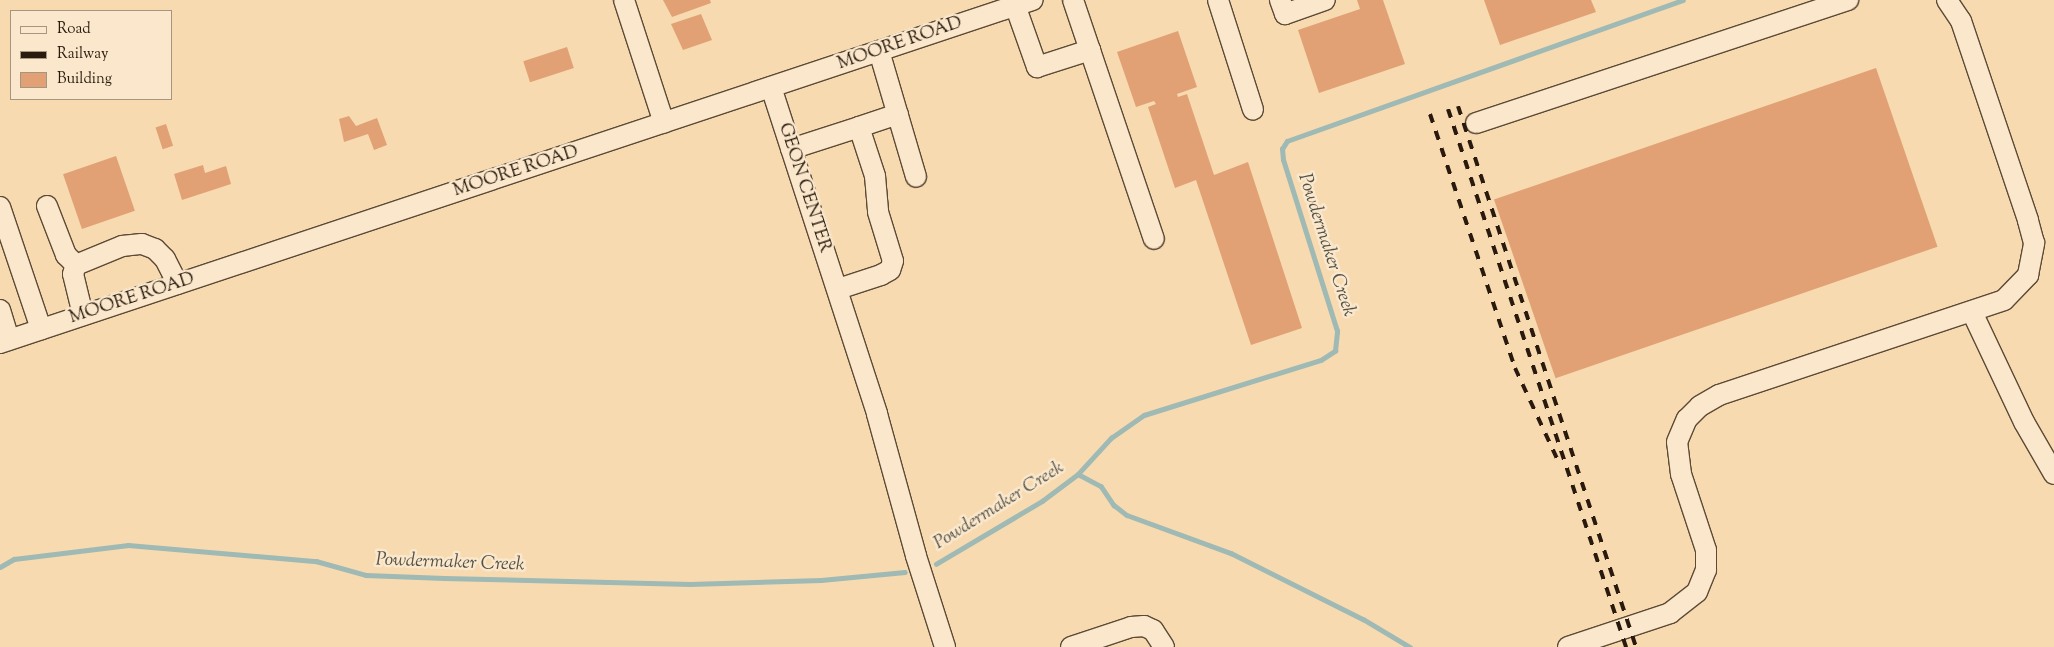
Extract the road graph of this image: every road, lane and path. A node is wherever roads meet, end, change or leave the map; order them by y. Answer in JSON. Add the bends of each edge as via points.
{"nodes":[{"id":1,"x":624,"y":0,"type":"edge"},
{"id":2,"x":1073,"y":0,"type":"edge"},
{"id":3,"x":1218,"y":0,"type":"edge"},
{"id":4,"x":1280,"y":0,"type":"edge"},
{"id":5,"x":1325,"y":0,"type":"edge"},
{"id":6,"x":1848,"y":0,"type":"edge"},
{"id":7,"x":1947,"y":0,"type":"edge"},
{"id":8,"x":1022,"y":2,"type":"edge"},
{"id":9,"x":1090,"y":50,"type":"junction"},
{"id":10,"x":879,"y":51,"type":"junction"},
{"id":11,"x":771,"y":87,"type":"junction"},
{"id":12,"x":1253,"y":110,"type":"dead end"},
{"id":13,"x":898,"y":114,"type":"junction"},
{"id":14,"x":664,"y":123,"type":"junction"},
{"id":15,"x":1476,"y":123,"type":"dead end"},
{"id":16,"x":859,"y":127,"type":"junction"},
{"id":17,"x":791,"y":149,"type":"junction"},
{"id":18,"x":916,"y":177,"type":"dead end"},
{"id":19,"x":47,"y":206,"type":"dead end"},
{"id":20,"x":0,"y":207,"type":"edge"},
{"id":21,"x":1154,"y":239,"type":"dead end"},
{"id":22,"x":76,"y":265,"type":"junction"},
{"id":23,"x":178,"y":284,"type":"junction"},
{"id":24,"x":838,"y":289,"type":"junction"},
{"id":25,"x":0,"y":310,"type":"edge"},
{"id":26,"x":1972,"y":312,"type":"junction"},
{"id":27,"x":83,"y":315,"type":"junction"},
{"id":28,"x":40,"y":329,"type":"junction"},
{"id":29,"x":4,"y":341,"type":"edge"},
{"id":30,"x":2054,"y":474,"type":"edge"},
{"id":31,"x":945,"y":647,"type":"edge"},
{"id":32,"x":1071,"y":647,"type":"edge"},
{"id":33,"x":1164,"y":647,"type":"edge"},
{"id":34,"x":1568,"y":647,"type":"edge"}],
"edges":[{"from":1,"to":14,"type":"street"},
{"from":2,"to":9,"type":"street"},
{"from":3,"to":12,"type":"street"},
{"from":4,"to":5,"type":"street","via":[[1285,14]]},
{"from":6,"to":15,"type":"street"},
{"from":7,"to":26,"type":"street","via":[[1961,22],[2034,243],[2028,275],[2018,287],[2004,300]]},
{"from":8,"to":9,"type":"street","via":[[1037,67]]},
{"from":8,"to":10,"type":"street","name":"MOORE ROAD"},
{"from":9,"to":21,"type":"street"},
{"from":10,"to":11,"type":"street","name":"MOORE ROAD"},
{"from":10,"to":13,"type":"street"},
{"from":11,"to":14,"type":"street","name":"MOORE ROAD"},
{"from":11,"to":17,"type":"street","name":"GEON CENTER"},
{"from":13,"to":16,"type":"street"},
{"from":13,"to":18,"type":"street"},
{"from":14,"to":23,"type":"street","name":"MOORE ROAD"},
{"from":16,"to":17,"type":"street"},
{"from":16,"to":24,"type":"street","via":[[875,176],[878,212],[893,262],[890,270],[881,275]]},
{"from":17,"to":24,"type":"street","name":"GEON CENTER"},
{"from":19,"to":22,"type":"street","via":[[66,256]]},
{"from":20,"to":28,"type":"street"},
{"from":22,"to":23,"type":"street","via":[[122,246],[142,244],[165,259]]},
{"from":22,"to":27,"type":"street","via":[[73,274]]},
{"from":23,"to":27,"type":"street","name":"MOORE ROAD"},
{"from":24,"to":31,"type":"street","name":"GEON CENTER"},
{"from":25,"to":29,"type":"street"},
{"from":26,"to":30,"type":"street","via":[[2024,422]]},
{"from":26,"to":34,"type":"street","via":[[1719,395],[1700,406],[1687,419],[1677,442],[1681,474],[1706,550],[1706,570],[1697,592],[1670,613]]},
{"from":27,"to":28,"type":"street","name":"MOORE ROAD"},
{"from":28,"to":29,"type":"street","name":"MOORE ROAD"},
{"from":32,"to":33,"type":"street","via":[[1144,626],[1153,630]]}]}
